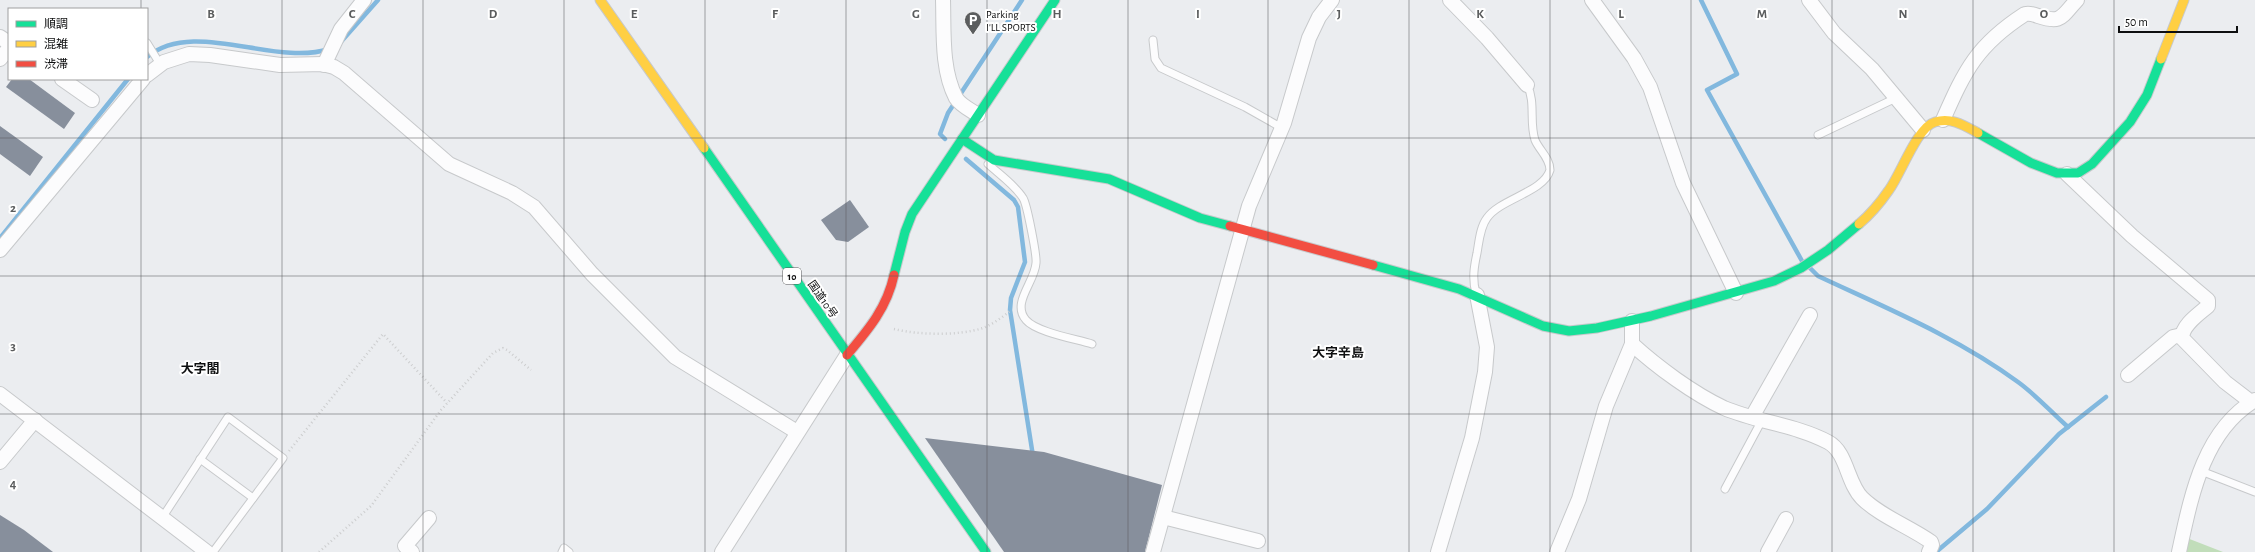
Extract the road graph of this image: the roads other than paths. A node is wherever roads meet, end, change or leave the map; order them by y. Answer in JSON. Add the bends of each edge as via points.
{"nodes":[{"id":1,"x":364,"y":0,"type":"edge"},
{"id":2,"x":600,"y":0,"type":"edge"},
{"id":3,"x":943,"y":0,"type":"edge"},
{"id":4,"x":1055,"y":0,"type":"edge"},
{"id":5,"x":1332,"y":0,"type":"edge"},
{"id":6,"x":1450,"y":0,"type":"edge"},
{"id":7,"x":1592,"y":0,"type":"edge"},
{"id":8,"x":1809,"y":0,"type":"edge"},
{"id":9,"x":2077,"y":0,"type":"edge"},
{"id":10,"x":2184,"y":0,"type":"edge"},
{"id":11,"x":1153,"y":40,"type":"dead end"},
{"id":12,"x":149,"y":46,"type":"edge"},
{"id":13,"x":8,"y":49,"type":"edge"},
{"id":14,"x":0,"y":59,"type":"edge"},
{"id":15,"x":160,"y":64,"type":"junction"},
{"id":16,"x":324,"y":65,"type":"junction"},
{"id":17,"x":148,"y":74,"type":"edge"},
{"id":18,"x":63,"y":80,"type":"edge"},
{"id":19,"x":142,"y":80,"type":"edge"},
{"id":20,"x":1527,"y":85,"type":"joint"},
{"id":21,"x":1896,"y":98,"type":"junction"},
{"id":22,"x":92,"y":100,"type":"dead end"},
{"id":23,"x":978,"y":115,"type":"junction"},
{"id":24,"x":1943,"y":120,"type":"junction"},
{"id":25,"x":1282,"y":128,"type":"junction"},
{"id":26,"x":1923,"y":130,"type":"junction"},
{"id":27,"x":1818,"y":135,"type":"dead end"},
{"id":28,"x":962,"y":139,"type":"junction"},
{"id":29,"x":981,"y":152,"type":"junction"},
{"id":30,"x":2067,"y":174,"type":"junction"},
{"id":31,"x":1242,"y":230,"type":"junction"},
{"id":32,"x":0,"y":250,"type":"edge"},
{"id":33,"x":1736,"y":293,"type":"junction"},
{"id":34,"x":1477,"y":295,"type":"junction"},
{"id":35,"x":1810,"y":315,"type":"dead end"},
{"id":36,"x":1632,"y":321,"type":"junction"},
{"id":37,"x":2182,"y":334,"type":"junction"},
{"id":38,"x":1092,"y":344,"type":"dead end"},
{"id":39,"x":1632,"y":344,"type":"junction"},
{"id":40,"x":847,"y":355,"type":"junction"},
{"id":41,"x":2128,"y":375,"type":"dead end"},
{"id":42,"x":0,"y":394,"type":"edge"},
{"id":43,"x":2253,"y":401,"type":"edge"},
{"id":44,"x":1757,"y":419,"type":"junction"},
{"id":45,"x":35,"y":420,"type":"junction"},
{"id":46,"x":797,"y":432,"type":"junction"},
{"id":47,"x":200,"y":459,"type":"junction"},
{"id":48,"x":0,"y":462,"type":"edge"},
{"id":49,"x":2201,"y":471,"type":"junction"},
{"id":50,"x":1725,"y":489,"type":"dead end"},
{"id":51,"x":2255,"y":492,"type":"edge"},
{"id":52,"x":253,"y":498,"type":"junction"},
{"id":53,"x":1163,"y":517,"type":"junction"},
{"id":54,"x":162,"y":518,"type":"junction"},
{"id":55,"x":429,"y":518,"type":"dead end"},
{"id":56,"x":1786,"y":519,"type":"dead end"},
{"id":57,"x":1258,"y":541,"type":"dead end"},
{"id":58,"x":207,"y":552,"type":"edge"},
{"id":59,"x":213,"y":552,"type":"edge"},
{"id":60,"x":412,"y":552,"type":"edge"},
{"id":61,"x":562,"y":552,"type":"edge"},
{"id":62,"x":570,"y":552,"type":"edge"},
{"id":63,"x":722,"y":552,"type":"edge"},
{"id":64,"x":986,"y":552,"type":"edge"},
{"id":65,"x":1153,"y":552,"type":"edge"},
{"id":66,"x":1438,"y":552,"type":"edge"},
{"id":67,"x":1558,"y":552,"type":"edge"},
{"id":68,"x":1768,"y":552,"type":"edge"},
{"id":69,"x":1929,"y":552,"type":"edge"},
{"id":70,"x":2179,"y":552,"type":"edge"}],
"edges":[{"from":1,"to":16,"type":"street","via":[[338,34]]},
{"from":2,"to":40,"type":"main road","name":"国道10号","number":"10"},
{"from":3,"to":23,"type":"street","via":[[949,75],[957,99]]},
{"from":4,"to":23,"type":"main road"},
{"from":5,"to":25,"type":"street","via":[[1319,17],[1307,42]]},
{"from":6,"to":20,"type":"street"},
{"from":7,"to":33,"type":"street","via":[[1634,58],[1650,87],[1683,183]]},
{"from":8,"to":21,"type":"street","via":[[1834,33],[1872,69]]},
{"from":9,"to":24,"type":"street","via":[[2058,19],[2052,21],[2030,13],[2025,14],[1990,40],[1968,66]]},
{"from":10,"to":30,"type":"main road","via":[[2154,78],[2130,122],[2092,164],[2078,173]]},
{"from":11,"to":25,"type":"lane","via":[[1154,59],[1161,68],[1245,107]]},
{"from":12,"to":15,"type":"lane"},
{"from":13,"to":14,"type":"street"},
{"from":15,"to":16,"type":"street","via":[[180,55],[198,54],[280,65]]},
{"from":15,"to":17,"type":"street"},
{"from":16,"to":46,"type":"street","via":[[344,73],[449,164],[518,196],[534,207],[592,274],[674,357]]},
{"from":18,"to":22,"type":"street"},
{"from":19,"to":32,"type":"street"},
{"from":20,"to":34,"type":"lane","via":[[1531,94],[1535,138],[1550,170],[1539,183],[1487,218],[1474,268]]},
{"from":21,"to":26,"type":"street"},
{"from":21,"to":27,"type":"lane"},
{"from":23,"to":28,"type":"main road"},
{"from":24,"to":26,"type":"main road","via":[[1928,125]]},
{"from":24,"to":30,"type":"main road","via":[[1962,124],[2048,170]]},
{"from":25,"to":31,"type":"street","via":[[1254,193]]},
{"from":26,"to":33,"type":"main road","via":[[1890,189],[1858,226],[1828,250],[1791,274]]},
{"from":28,"to":29,"type":"main road"},
{"from":28,"to":40,"type":"main road","via":[[920,201],[906,228],[891,289],[882,311]]},
{"from":29,"to":31,"type":"main road","via":[[994,160],[1109,179],[1187,213]]},
{"from":29,"to":38,"type":"lane","via":[[984,160],[1026,203],[1036,264],[1034,276],[1022,301],[1022,312],[1030,324]]},
{"from":30,"to":37,"type":"street","via":[[2132,236],[2208,300],[2208,306]]},
{"from":31,"to":34,"type":"main road"},
{"from":31,"to":53,"type":"street"},
{"from":33,"to":36,"type":"main road"},
{"from":34,"to":36,"type":"main road","via":[[1543,326],[1560,330],[1582,330]]},
{"from":34,"to":66,"type":"street","via":[[1487,347],[1485,372],[1472,438]]},
{"from":35,"to":44,"type":"street"},
{"from":36,"to":39,"type":"street"},
{"from":37,"to":41,"type":"street","via":[[2173,337]]},
{"from":37,"to":43,"type":"street","via":[[2185,343],[2207,365]]},
{"from":39,"to":44,"type":"street","via":[[1711,401]]},
{"from":39,"to":67,"type":"street","via":[[1606,406],[1579,499]]},
{"from":40,"to":46,"type":"street"},
{"from":40,"to":64,"type":"main road","name":"国道10号","number":"10"},
{"from":42,"to":45,"type":"street"},
{"from":43,"to":49,"type":"street","via":[[2220,431]]},
{"from":44,"to":50,"type":"lane"},
{"from":44,"to":69,"type":"street","via":[[1813,436],[1833,445],[1840,454],[1852,485],[1862,498],[1931,542]]},
{"from":45,"to":48,"type":"street"},
{"from":45,"to":54,"type":"street"},
{"from":46,"to":63,"type":"street"},
{"from":47,"to":52,"type":"lane"},
{"from":47,"to":52,"type":"lane","via":[[228,417],[283,458]]},
{"from":47,"to":54,"type":"lane"},
{"from":49,"to":51,"type":"lane"},
{"from":49,"to":70,"type":"street"},
{"from":52,"to":59,"type":"lane"},
{"from":53,"to":57,"type":"street"},
{"from":53,"to":65,"type":"street"},
{"from":54,"to":58,"type":"street"},
{"from":55,"to":60,"type":"street","via":[[405,546]]},
{"from":56,"to":68,"type":"street"},
{"from":61,"to":62,"type":"lane","via":[[564,548]]}]}
